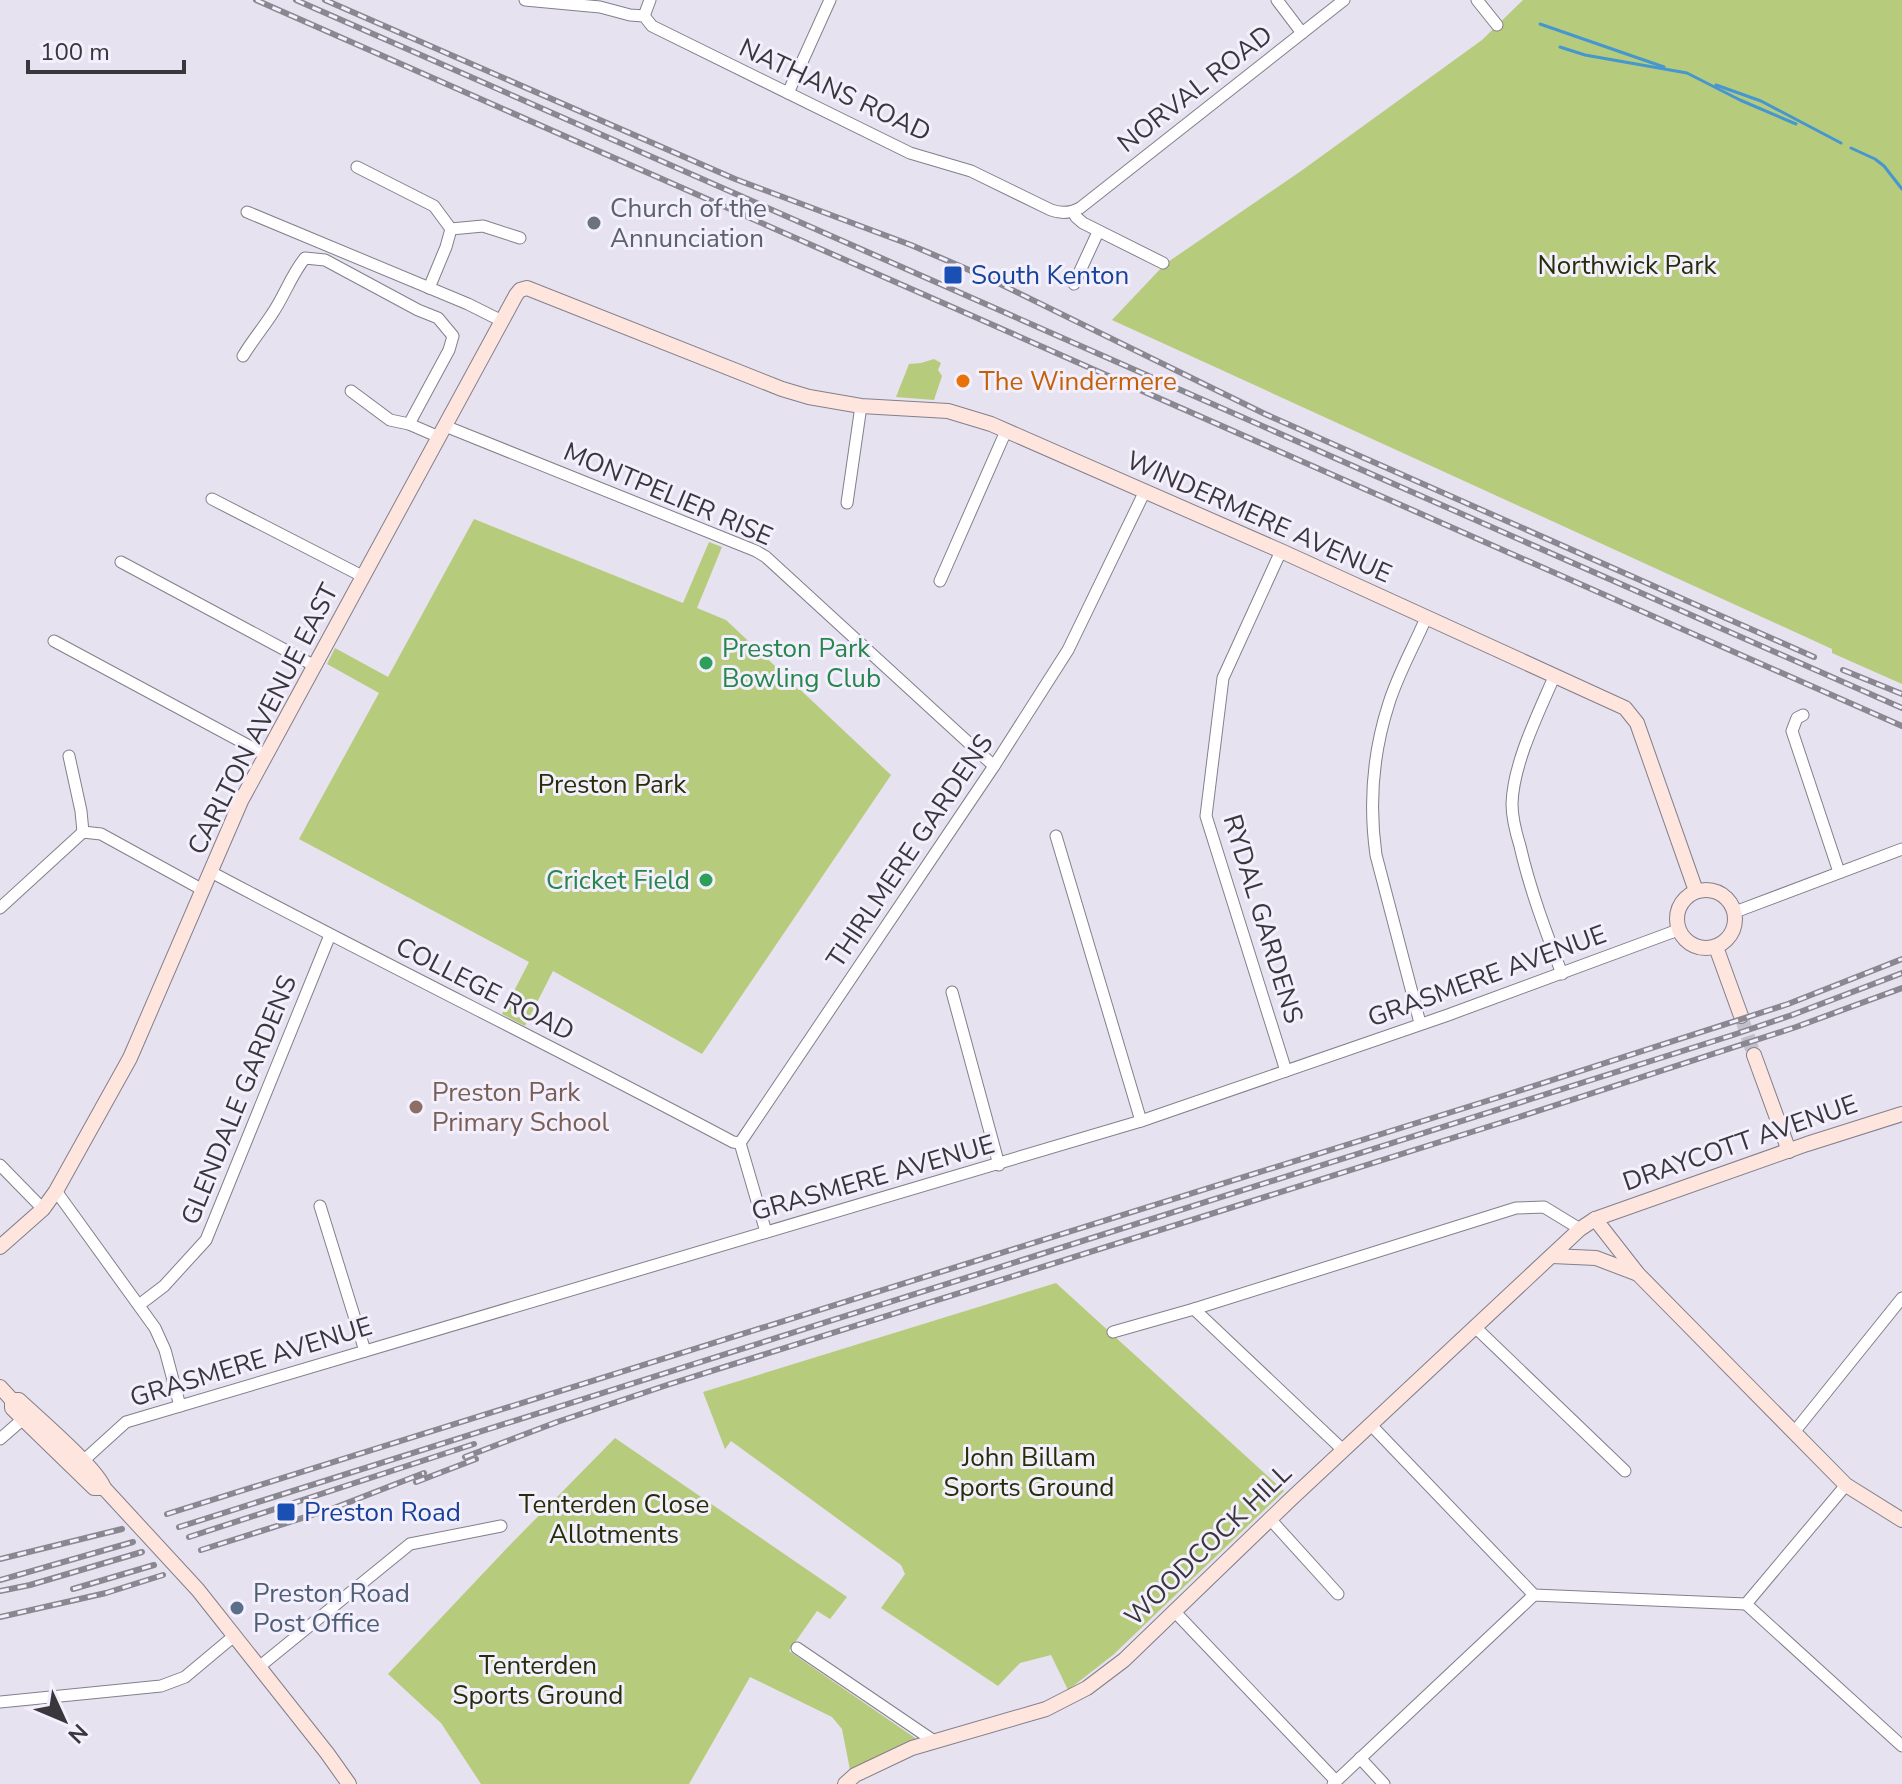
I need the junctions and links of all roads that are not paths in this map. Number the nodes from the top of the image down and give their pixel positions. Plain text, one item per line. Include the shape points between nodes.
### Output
1 (525, 0) edge
2 (650, 0) edge
3 (830, 0) edge
4 (1277, 0) edge
5 (1344, 0) edge
6 (1477, 0) edge
7 (644, 16) junction
8 (1497, 25) dead end
9 (1302, 33) junction
10 (788, 93) junction
11 (357, 167) dead end
12 (247, 212) dead end
13 (1073, 212) junction
14 (451, 229) junction
15 (1098, 232) junction
16 (520, 238) dead end
17 (1163, 263) dead end
18 (1074, 284) dead end
19 (429, 288) junction
20 (520, 290) joint
21 (502, 321) junction
22 (243, 356) dead end
23 (351, 391) dead end
24 (861, 406) junction
25 (409, 424) junction
26 (442, 431) junction
27 (1006, 431) junction
28 (1145, 491) junction
29 (212, 499) dead end
30 (847, 503) dead end
31 (1281, 551) junction
32 (121, 562) dead end
33 (364, 577) junction
34 (940, 581) dead end
35 (1426, 618) junction
36 (54, 641) dead end
37 (315, 666) junction
38 (1554, 677) junction
39 (1803, 715) dead end
40 (266, 755) junction
41 (69, 756) dead end
42 (994, 766) junction
43 (83, 832) junction
44 (1056, 836) dead end
45 (1902, 849) edge
46 (211, 872) junction
47 (1839, 872) junction
48 (203, 890) junction
49 (1696, 891) junction
50 (0, 908) edge
51 (1735, 912) junction
52 (1678, 930) junction
53 (330, 935) junction
54 (1716, 947) junction
55 (1562, 974) junction
56 (952, 992) dead end
57 (1741, 1016) tunnel mouth
58 (1420, 1023) junction
59 (1754, 1055) tunnel mouth
60 (1286, 1071) junction
61 (1902, 1114) edge
62 (1141, 1121) junction
63 (740, 1143) junction
64 (1789, 1151) junction
65 (0, 1165) edge
66 (999, 1165) junction
67 (56, 1191) junction
68 (320, 1206) dead end
69 (43, 1209) junction
70 (1595, 1219) junction
71 (1580, 1229) junction
72 (766, 1232) junction
73 (0, 1247) edge
74 (1552, 1256) junction
75 (1638, 1274) junction
76 (1902, 1298) edge
77 (139, 1305) junction
78 (1194, 1309) junction
79 (1475, 1327) junction
80 (1113, 1332) dead end
81 (365, 1351) junction
82 (0, 1387) edge
83 (12, 1400) junction
84 (180, 1406) junction
85 (23, 1419) junction
86 (1371, 1425) junction
87 (1795, 1431) junction
88 (0, 1439) edge
89 (1343, 1450) junction
90 (83, 1461) junction
91 (1625, 1471) dead end
92 (1846, 1485) junction
93 (104, 1488) junction
94 (1270, 1519) junction
95 (1902, 1520) edge
96 (501, 1526) dead end
97 (1338, 1594) dead end
98 (1534, 1595) junction
99 (1746, 1604) junction
100 (1175, 1612) junction
101 (234, 1636) junction
102 (797, 1648) dead end
103 (259, 1667) junction
104 (0, 1702) edge
105 (934, 1741) junction
106 (1902, 1746) edge
107 (1360, 1758) junction
108 (1334, 1782) edge
109 (349, 1784) edge
110 (845, 1784) edge
111 (1384, 1784) edge

1 - 7 street, NATHANS ROAD
2 - 7 street
3 - 10 street
4 - 9 street
5 - 9 street, NORVAL ROAD
6 - 8 street
7 - 10 street, NATHANS ROAD via 652,26
9 - 13 street, NORVAL ROAD
10 - 13 street, NATHANS ROAD via 910,153 971,171 1058,212
11 - 14 street via 434,206
12 - 19 street
13 - 15 street, NATHANS ROAD
14 - 16 street via 483,226
14 - 19 street
15 - 17 street, NATHANS ROAD
15 - 18 street
19 - 21 street
20 - 21 street, CARLTON AVENUE EAST
20 - 24 street, WINDERMERE AVENUE via 532,289 782,389
21 - 26 street, CARLTON AVENUE EAST
22 - 25 street via 305,258 325,260 438,318 453,336
23 - 25 street, MONTPELIER RISE via 390,420
24 - 27 street, WINDERMERE AVENUE via 948,411
24 - 30 street
25 - 26 street, MONTPELIER RISE
26 - 33 street, CARLTON AVENUE EAST
26 - 42 street, MONTPELIER RISE via 766,557
27 - 28 street, WINDERMERE AVENUE
27 - 34 street
28 - 31 street, WINDERMERE AVENUE
28 - 42 street, THIRLMERE GARDENS via 1068,650
29 - 33 street
31 - 35 street, WINDERMERE AVENUE
31 - 60 street, RYDAL GARDENS via 1223,678 1206,816
32 - 37 street
33 - 37 street, CARLTON AVENUE EAST
35 - 38 street, WINDERMERE AVENUE
35 - 58 street via 1389,702 1372,808 1376,855
36 - 40 street
37 - 40 street, CARLTON AVENUE EAST
38 - 49 street, WINDERMERE AVENUE via 1625,708 1637,723
38 - 55 street via 1523,752 1512,804 1528,880
39 - 47 street via 1792,731
40 - 46 street, CARLTON AVENUE EAST
41 - 43 street
42 - 63 street, THIRLMERE GARDENS
43 - 48 street via 101,834
43 - 50 street
44 - 62 street
45 - 47 street
46 - 48 street, CARLTON AVENUE EAST
46 - 53 street, COLLEGE ROAD
47 - 51 street
48 - 67 street, CARLTON AVENUE EAST via 130,1058
49 - 51 street via 1716,891
49 - 52 street via 1682,901
51 - 54 street via 1733,930
52 - 54 street via 1696,947
52 - 55 street, GRASMERE AVENUE
53 - 63 street, COLLEGE ROAD
53 - 77 street, GLENDALE GARDENS via 206,1240
54 - 57 street
55 - 58 street, GRASMERE AVENUE
56 - 66 street
58 - 60 street, GRASMERE AVENUE
59 - 64 street
60 - 62 street, GRASMERE AVENUE
61 - 64 street, DRAYCOTT AVENUE
62 - 66 street, GRASMERE AVENUE
63 - 72 street
64 - 70 street, DRAYCOTT AVENUE
65 - 69 street
66 - 72 street, GRASMERE AVENUE
67 - 69 street, CARLTON AVENUE EAST
67 - 77 street
68 - 81 street
69 - 73 street, CARLTON AVENUE EAST
70 - 71 street, WOODCOCK HILL
70 - 75 street
71 - 74 street, WOODCOCK HILL
71 - 78 street via 1544,1207 1516,1208
72 - 81 street, GRASMERE AVENUE
74 - 75 street via 1596,1258
74 - 79 street, WOODCOCK HILL
75 - 87 street
76 - 87 street
77 - 84 street via 165,1350
78 - 80 street
78 - 89 street
79 - 86 street, WOODCOCK HILL
79 - 91 street
81 - 84 street, GRASMERE AVENUE
82 - 83 street
83 - 85 street via 12,1408
83 - 90 street via 19,1400
84 - 90 street, GRASMERE AVENUE via 122,1424
85 - 88 street
85 - 93 street via 94,1488
86 - 89 street, WOODCOCK HILL
86 - 98 street
87 - 92 street
89 - 94 street, WOODCOCK HILL
90 - 93 street
92 - 95 street
92 - 99 street
93 - 101 street
94 - 97 street
94 - 100 street, WOODCOCK HILL
96 - 103 street via 410,1544
98 - 99 street
98 - 107 street
99 - 106 street
100 - 105 street, WOODCOCK HILL via 1087,1688 1046,1709
100 - 108 street
101 - 103 street
101 - 104 street via 185,1677 168,1684
102 - 105 street
103 - 109 street
105 - 110 street, WOODCOCK HILL via 895,1755
107 - 108 street
107 - 111 street

